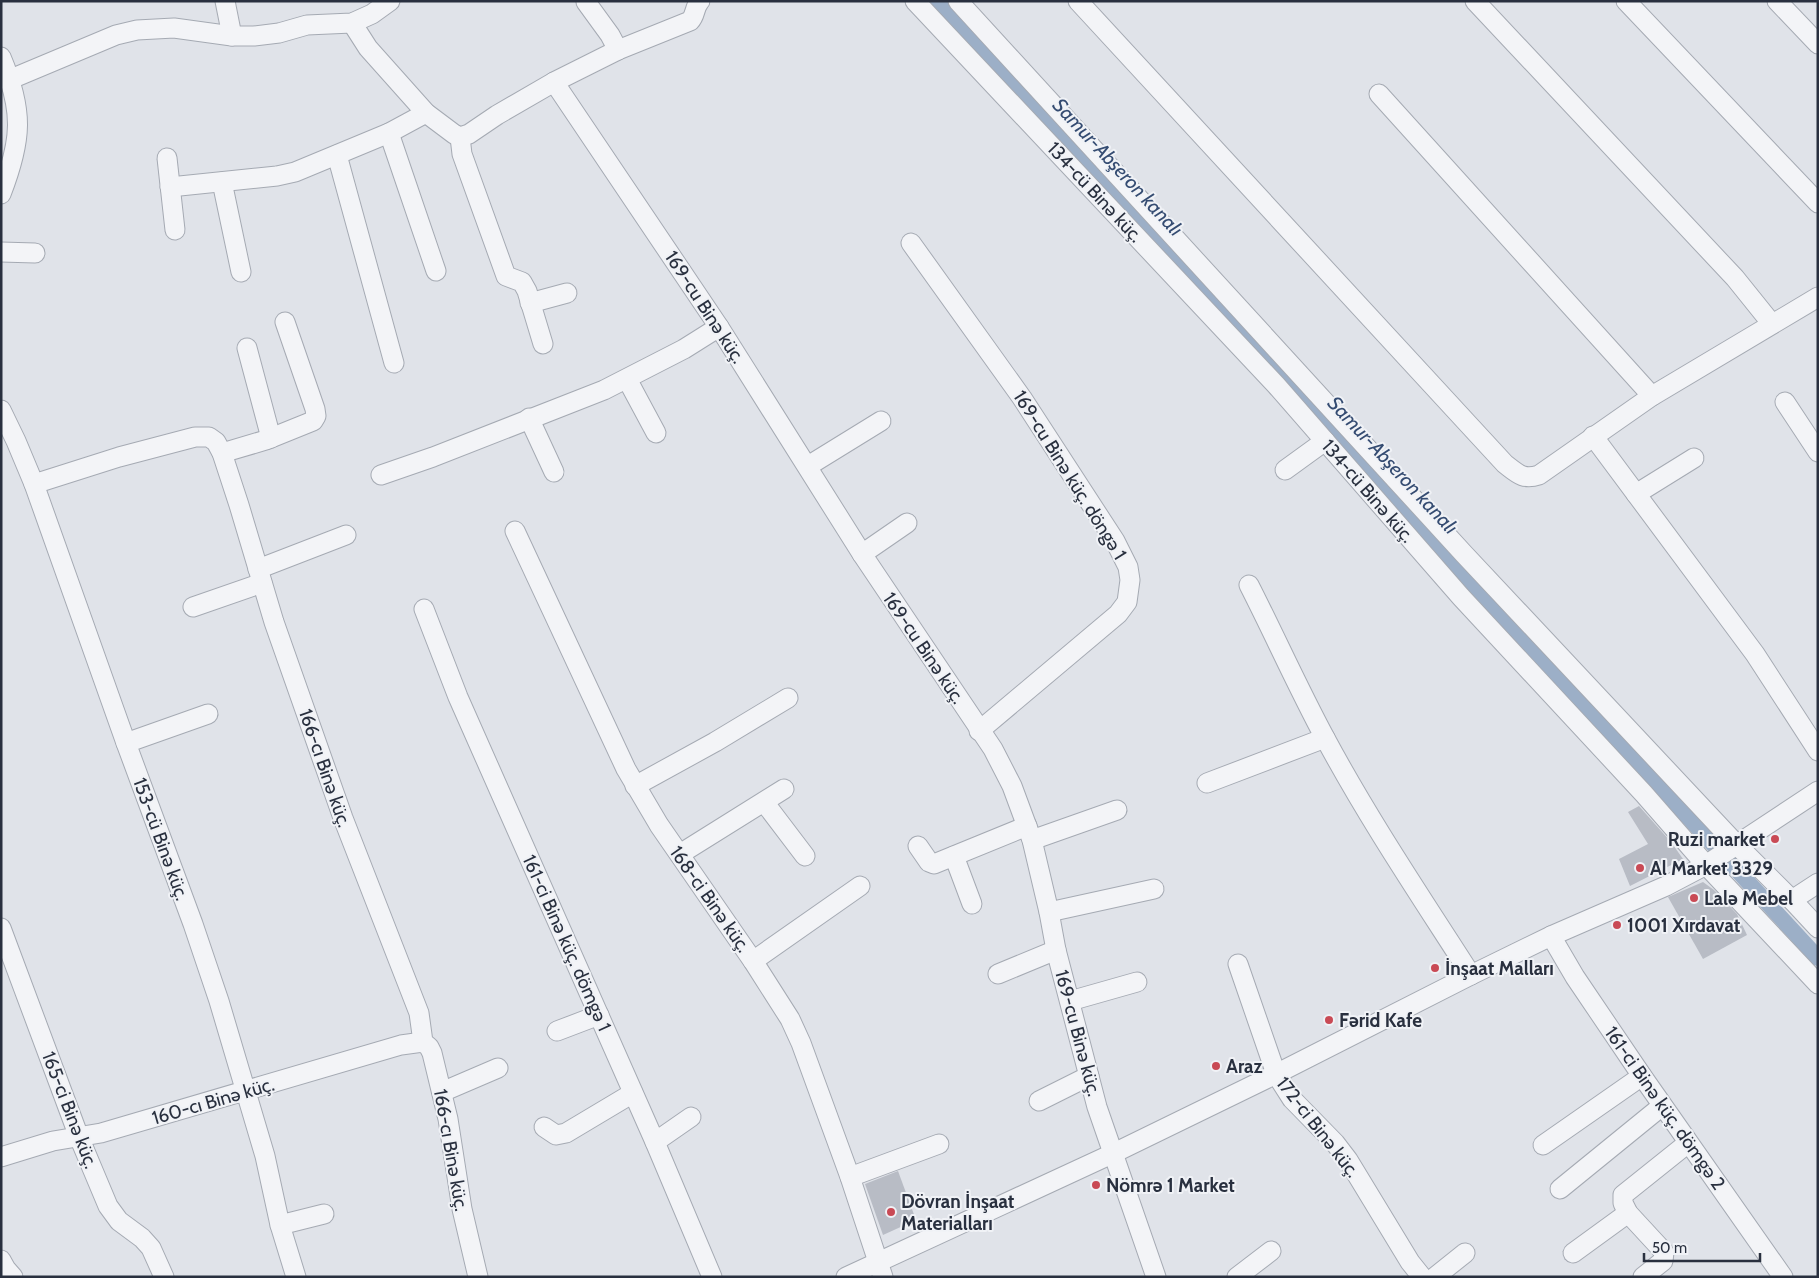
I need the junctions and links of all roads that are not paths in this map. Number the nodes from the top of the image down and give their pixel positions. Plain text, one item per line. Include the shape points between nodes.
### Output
1 (225, 1) edge
2 (390, 1) edge
3 (700, 1) edge
4 (915, 1) edge
5 (958, 1) edge
6 (1078, 1) edge
7 (1475, 1) edge
8 (1626, 1) edge
9 (1777, 1) edge
10 (586, 2) edge
11 (352, 23) junction
12 (232, 36) junction
13 (1818, 44) edge
14 (618, 50) junction
15 (1, 57) edge
16 (11, 79) junction
17 (554, 82) junction
18 (1379, 94) dead end
19 (426, 114) junction
20 (388, 133) junction
21 (460, 137) junction
22 (337, 155) junction
23 (167, 158) dead end
24 (222, 182) junction
25 (170, 187) junction
26 (1, 194) edge
27 (1818, 203) edge
28 (175, 230) dead end
29 (912, 243) dead end
30 (1, 252) edge
31 (34, 252) dead end
32 (436, 271) dead end
33 (241, 272) dead end
34 (567, 293) dead end
35 (1818, 297) edge
36 (530, 304) junction
37 (285, 322) dead end
38 (1772, 324) junction
39 (719, 327) junction
40 (543, 344) dead end
41 (247, 348) dead end
42 (394, 363) dead end
43 (627, 379) junction
44 (1652, 396) junction
45 (1785, 402) dead end
46 (1, 410) edge
47 (529, 418) junction
48 (881, 421) dead end
49 (656, 433) dead end
50 (1593, 436) junction
51 (271, 438) junction
52 (1325, 441) junction
53 (1818, 452) edge
54 (222, 453) junction
55 (1694, 458) dead end
56 (808, 466) junction
57 (1285, 470) dead end
58 (554, 472) dead end
59 (381, 475) dead end
60 (34, 484) junction
61 (1636, 494) junction
62 (907, 523) dead end
63 (515, 531) dead end
64 (346, 535) dead end
65 (862, 554) junction
66 (260, 576) junction
67 (1249, 585) dead end
68 (193, 608) dead end
69 (424, 609) dead end
70 (788, 698) dead end
71 (208, 714) dead end
72 (980, 730) junction
73 (1325, 738) junction
74 (126, 743) junction
75 (1818, 751) edge
76 (1207, 782) dead end
77 (635, 786) junction
78 (784, 789) dead end
79 (1818, 791) edge
80 (764, 802) junction
81 (1117, 810) dead end
82 (1030, 833) junction
83 (1737, 844) junction
84 (918, 846) dead end
85 (680, 854) junction
86 (805, 856) dead end
87 (954, 856) junction
88 (1706, 866) junction
89 (1818, 883) edge
90 (860, 886) dead end
91 (1154, 889) dead end
92 (1792, 900) junction
93 (972, 904) dead end
94 (1049, 912) junction
95 (1, 928) edge
96 (1818, 928) edge
97 (1551, 936) junction
98 (1056, 950) junction
99 (753, 961) junction
100 (1238, 964) dead end
101 (998, 974) dead end
102 (1471, 975) junction
103 (1138, 982) dead end
104 (1818, 984) edge
105 (1070, 1001) junction
106 (599, 1015) junction
107 (557, 1031) dead end
108 (423, 1042) junction
109 (498, 1068) dead end
110 (1276, 1074) junction
111 (1089, 1076) junction
112 (1642, 1076) junction
113 (246, 1092) junction
114 (442, 1092) junction
115 (633, 1093) junction
116 (1039, 1101) dead end
117 (1662, 1106) junction
118 (691, 1117) dead end
119 (544, 1127) dead end
120 (79, 1137) junction
121 (655, 1142) junction
122 (1688, 1143) junction
123 (939, 1144) dead end
124 (1543, 1145) dead end
125 (1114, 1153) junction
126 (1, 1157) edge
127 (850, 1177) junction
128 (1560, 1189) dead end
129 (1628, 1213) junction
130 (324, 1214) dead end
131 (280, 1225) junction
132 (1271, 1251) dead end
133 (1573, 1252) dead end
134 (1465, 1253) dead end
135 (1, 1260) edge
136 (880, 1269) edge
137 (13, 1277) edge
138 (164, 1277) edge
139 (296, 1277) edge
140 (478, 1277) edge
141 (712, 1277) edge
142 (846, 1277) edge
143 (1156, 1277) edge
144 (1238, 1277) edge
145 (1422, 1277) edge
146 (1435, 1277) edge
147 (1643, 1277) edge
148 (1783, 1277) edge

1 - 12 street
2 - 11 street
3 - 14 street via 690,21
4 - 52 street, 134-cü Binə küç.
5 - 83 street via 1464,554
6 - 50 street via 1505,464 1528,478 1539,475
7 - 38 street via 1735,278
8 - 27 street
9 - 13 street
10 - 14 street
11 - 12 street via 306,25 279,33
11 - 19 street via 368,48
12 - 16 street via 174,28 138,30 116,35
14 - 17 street
15 - 16 street
16 - 26 street via 18,135
17 - 21 street
17 - 39 street, 169-cu Binə küç.
18 - 44 street
19 - 20 street
19 - 21 street
20 - 22 street
20 - 32 street
21 - 36 street via 462,154 506,276 522,282
22 - 24 street via 295,172
22 - 42 street
23 - 25 street
24 - 25 street
24 - 33 street
25 - 28 street
29 - 72 street, 169-cu Binə küç. döngə 1 via 1027,406 1115,541 1128,567 1130,580 1127,602 1118,614
30 - 31 street
34 - 36 street
35 - 38 street
36 - 40 street
37 - 51 street via 316,416 313,421
38 - 44 street
39 - 43 street
39 - 56 street, 169-cu Binə küç.
41 - 51 street
43 - 47 street
43 - 49 street
44 - 50 street
45 - 53 street
46 - 60 street, 153-cü Binə küç.
47 - 58 street
47 - 59 street
48 - 56 street
50 - 61 street
51 - 54 street
52 - 57 street
52 - 88 street, 134-cü Binə küç. via 1461,597 1644,794
54 - 60 street, 166-cı Binə küç. via 209,437 194,437
54 - 66 street, 166-cı Binə küç.
55 - 61 street
56 - 65 street, 169-cu Binə küç.
60 - 74 street, 153-cü Binə küç.
61 - 75 street via 1755,654
62 - 65 street
63 - 77 street, 168-ci Binə küç.
64 - 66 street
65 - 72 street, 169-cu Binə küç.
66 - 68 street
66 - 108 street, 166-cı Binə küç. via 342,818 419,1013
67 - 73 street
69 - 106 street, 161-ci Binə küç. dömgə 1 via 462,706
70 - 77 street
71 - 74 street
72 - 82 street, 169-cu Binə küç. via 1012,786
73 - 76 street
73 - 102 street via 1410,881
74 - 113 street, 153-cü Binə küç. via 193,924
77 - 85 street, 168-ci Binə küç.
78 - 80 street
79 - 83 street
80 - 85 street
80 - 86 street
81 - 82 street
82 - 87 street
82 - 94 street, 169-cu Binə küç.
83 - 88 street
83 - 92 street
84 - 87 street via 934,864
85 - 99 street, 168-ci Binə küç.
87 - 93 street
88 - 97 street
88 - 104 street, 134-cü Binə küç.
89 - 92 street
90 - 99 street
91 - 94 street
92 - 96 street
94 - 98 street, 169-cu Binə küç.
95 - 120 street, 165-ci Binə küç.
97 - 102 street
97 - 112 street, 161-ci Binə küç. dömgə 2
98 - 101 street
98 - 105 street, 169-cu Binə küç.
99 - 127 street, 168-ci Binə küç. via 802,1043
100 - 110 street, 172-ci Binə küç.
102 - 110 street
103 - 105 street
105 - 111 street, 169-cu Binə küç.
106 - 107 street
106 - 115 street, 161-ci Binə küç. dömgə 1
108 - 113 street, 160-cı Binə küç. via 401,1045
108 - 114 street, 166-cı Binə küç. via 432,1053
109 - 114 street
110 - 125 street
110 - 145 street, 172-ci Binə küç. via 1292,1099 1336,1143
111 - 116 street
111 - 125 street, 169-cu Binə küç.
112 - 117 street, 161-ci Binə küç. dömgə 2
112 - 124 street
113 - 120 street, 160-cı Binə küç.
113 - 131 street, 153-cü Binə küç. via 265,1156
114 - 140 street, 166-cı Binə küç. via 462,1208
115 - 119 street via 566,1133 556,1135
115 - 121 street, 161-ci Binə küç. dömgə 1
117 - 122 street, 161-ci Binə küç. dömgə 2
117 - 128 street
118 - 121 street
120 - 126 street, 160-cı Binə küç.
120 - 138 street, 165-ci Binə küç. via 108,1206 119,1222 151,1248
121 - 141 street, 161-ci Binə küç. dömgə 1
122 - 129 street via 1624,1195 1622,1203
122 - 148 street, 161-ci Binə küç. dömgə 2
123 - 127 street
125 - 136 street
125 - 143 street, 169-cu Binə küç.
127 - 136 street, 168-ci Binə küç.
129 - 133 street
129 - 147 street via 1664,1252 1663,1261
130 - 131 street
131 - 139 street, 153-cü Binə küç.
132 - 144 street
134 - 146 street
135 - 137 street
136 - 142 street

